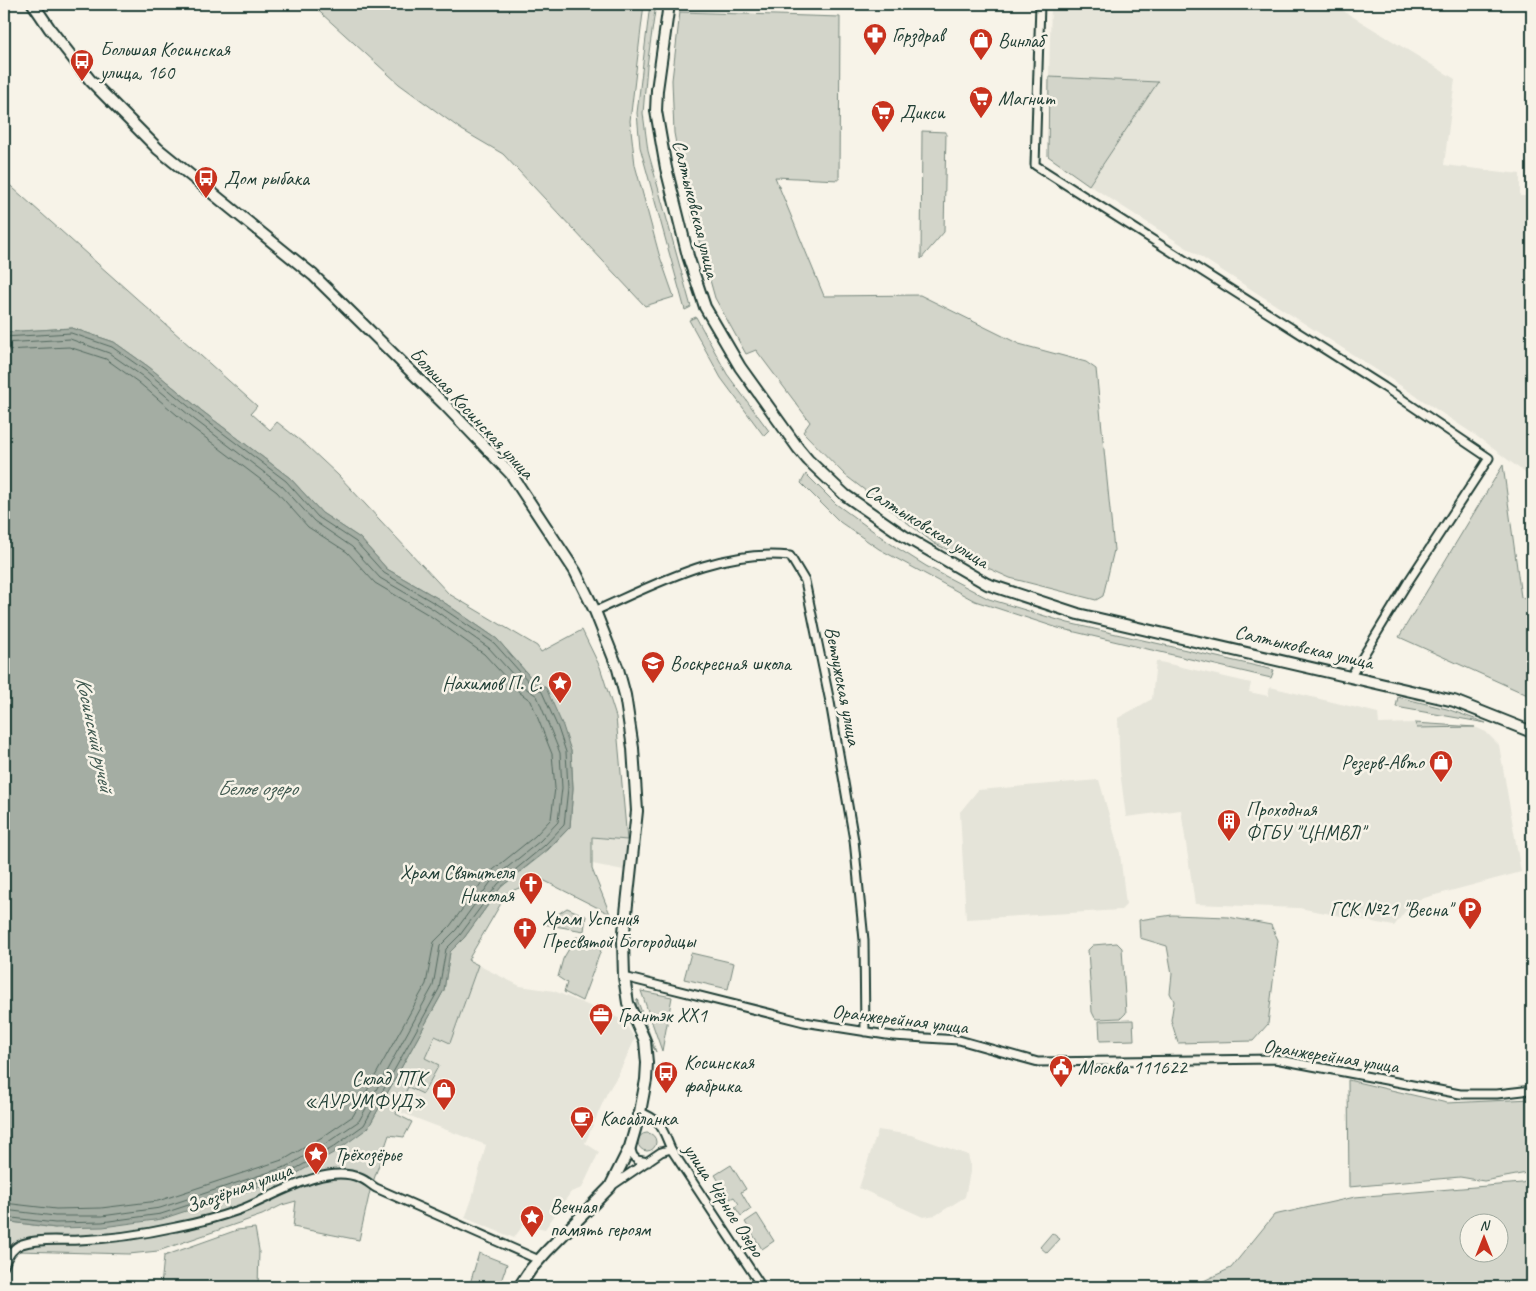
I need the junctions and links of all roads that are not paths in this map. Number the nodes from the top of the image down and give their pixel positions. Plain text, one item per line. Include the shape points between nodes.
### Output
1 (33, 4) edge
2 (669, 4) edge
3 (1040, 4) edge
4 (595, 611) junction
5 (1352, 676) junction
6 (1532, 733) edge
7 (624, 977) junction
8 (865, 1032) junction
9 (1532, 1090) edge
10 (640, 1112) junction
11 (630, 1147) junction
12 (671, 1149) junction
13 (648, 1162) junction
14 (610, 1187) junction
15 (539, 1260) junction
16 (4, 1266) edge
17 (519, 1287) edge
18 (762, 1287) edge

1 - 4 street, Большая Косинская улица via 90,80 158,149 314,275 511,474 575,571
2 - 5 street, Салтыковская улица via 656,111 680,230 705,307 740,367 808,460 852,500 904,536 987,584 1078,614
3 - 5 street via 1035,165 1376,382 1489,458 1408,582
4 - 7 street, Большая Косинская улица via 625,695 636,776 637,811 623,941
4 - 8 street, Ветлужская улица via 690,569 743,557 790,556 805,581 854,840 864,940
5 - 6 street, Салтыковская улица via 1454,701
7 - 8 street, Оранжерейная улица via 804,1022
7 - 10 street, Большая Косинская улица via 628,1003 646,1047 646,1080
8 - 9 street, Оранжерейная улица via 959,1040 1038,1062 1274,1059 1460,1094
10 - 11 street, Большая Косинская улица
10 - 12 street, улица Чёрное Озеро via 660,1124
11 - 13 street via 637,1160
11 - 14 street, Большая Косинская улица
12 - 13 street
12 - 18 street, улица Чёрное Озеро
13 - 14 street
14 - 15 street, Большая Косинская улица
15 - 16 street, Заозёрная улица via 376,1188 362,1178 340,1174 322,1176 238,1210 191,1224 131,1236 21,1244 8,1255
15 - 17 street, Большая Косинская улица

